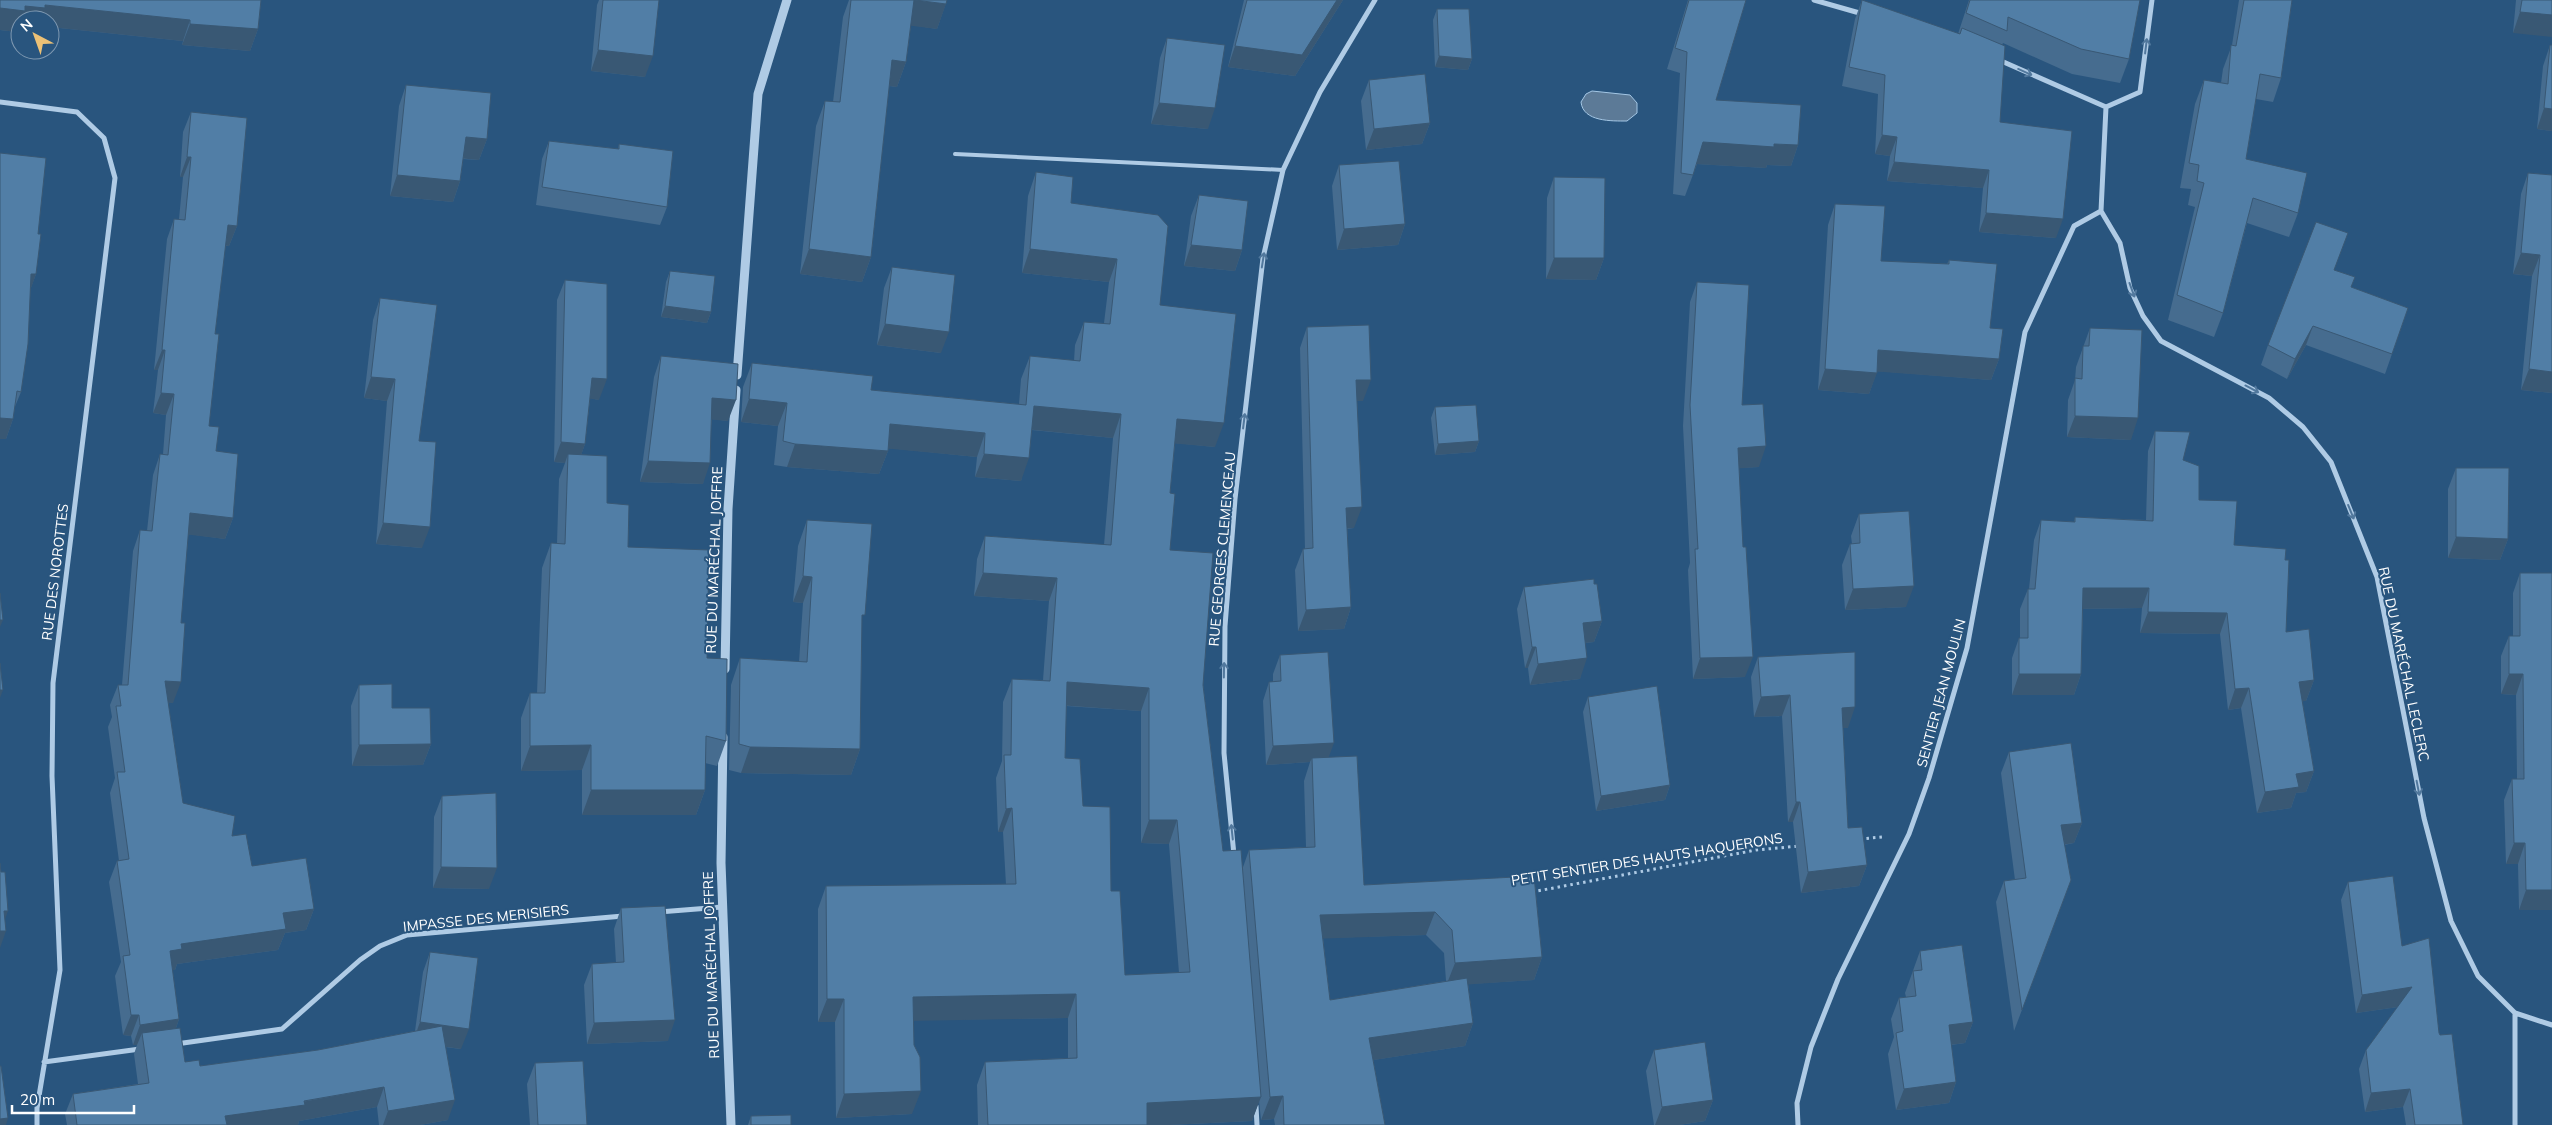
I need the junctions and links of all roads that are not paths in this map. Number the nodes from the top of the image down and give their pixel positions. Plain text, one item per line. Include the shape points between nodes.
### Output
1 (787, 0) edge
2 (1375, 0) edge
3 (1814, 0) edge
4 (2152, 0) edge
5 (1872, 16) edge
6 (1991, 57) edge
7 (0, 102) edge
8 (2106, 107) junction
9 (955, 154) dead end
10 (1282, 170) junction
11 (2101, 211) junction
12 (724, 676) edge
13 (724, 725) edge
14 (1235, 859) edge
15 (722, 907) junction
16 (653, 913) edge
17 (634, 915) edge
18 (2515, 1013) junction
19 (2552, 1025) edge
20 (173, 1044) edge
21 (143, 1048) edge
22 (44, 1062) junction
23 (1255, 1095) edge
24 (37, 1125) edge
25 (731, 1125) edge
26 (1257, 1125) edge
27 (1798, 1125) edge
28 (2515, 1125) edge

1 - 12 street, RUE DU MARÉCHAL JOFFRE via 758,94 728,509
2 - 10 street, RUE GEORGES CLEMENCEAU via 1320,92
3 - 5 street
8 -> 4 street via 2140,92
6 -> 8 street
7 - 22 street, RUE DES NOROTTES via 78,112 104,138 115,178 53,683 52,776 60,970
8 - 11 street
9 - 10 lane
14 -> 10 street, RUE GEORGES CLEMENCEAU via 1224,753 1225,626 1235,499 1263,258
11 -> 18 street, RUE DU MARÉCHAL LECLERC via 2120,243 2130,288 2160,342 2269,398 2303,427 2331,462 2377,576 2424,818 2451,921 2478,976
11 - 27 street, SENTIER JEAN MOULIN via 2074,226 2025,332 1967,648 1929,778 1908,834 1838,978 1811,1047 1797,1103
13 - 15 street, RUE DU MARÉCHAL JOFFRE
15 - 16 street
15 - 25 street, RUE DU MARÉCHAL JOFFRE
17 - 20 street, IMPASSE DES MERISIERS via 407,935 380,946 360,960 282,1029
18 - 19 street, RUE DU MARÉCHAL LECLERC
18 - 28 street
21 - 22 street
22 - 24 street, RUE DES NOROTTES
23 - 26 street

